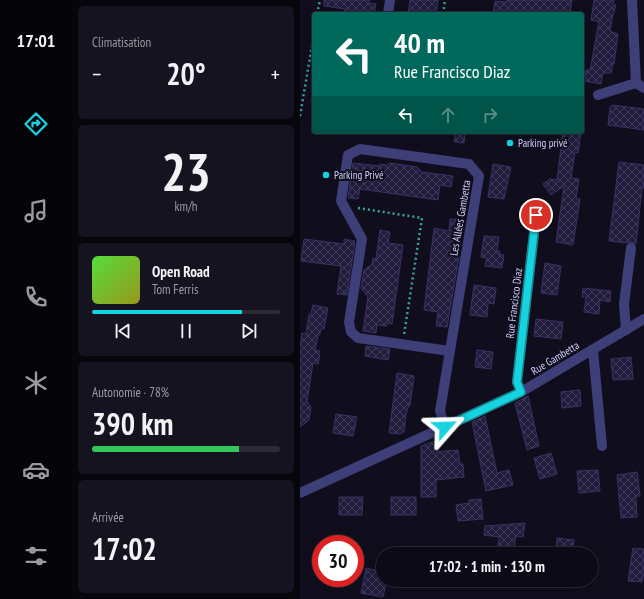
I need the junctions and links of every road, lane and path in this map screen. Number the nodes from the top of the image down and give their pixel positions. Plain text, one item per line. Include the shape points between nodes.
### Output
1 (320, 0) edge
2 (390, 0) edge
3 (445, 0) edge
4 (632, 0) edge
5 (317, 12) edge
6 (388, 12) edge
7 (443, 12) edge
8 (312, 46) edge
9 (640, 85) edge
10 (598, 95) dead end
11 (300, 116) edge
12 (352, 207) dead end
13 (536, 215) dead end
14 (631, 248) dead end
15 (644, 319) edge
16 (405, 327) dead end
17 (626, 330) junction
18 (593, 350) junction
19 (450, 351) junction
20 (521, 392) junction
21 (445, 427) junction
22 (602, 446) dead end
23 (300, 493) edge

1 - 5 path
2 - 6 street
3 - 7 path
4 - 9 street
8 - 11 path
9 - 10 street
12 - 16 path via 422,218
13 - 20 street, Rue Francisco Diaz via 517,382
14 - 17 street via 624,304
15 - 17 street, Rue Gambetta
17 - 18 street, Rue Gambetta
18 - 20 street, Rue Gambetta
18 - 22 street
19 - 19 street, Les Allées Gambetta via 479,176 469,164 360,149 348,155 341,201 362,239 349,322 351,332 358,338
19 - 21 street, Les Allées Gambetta via 440,411
20 - 21 street, Rue Gambetta
21 - 23 street, Rue Gambetta

